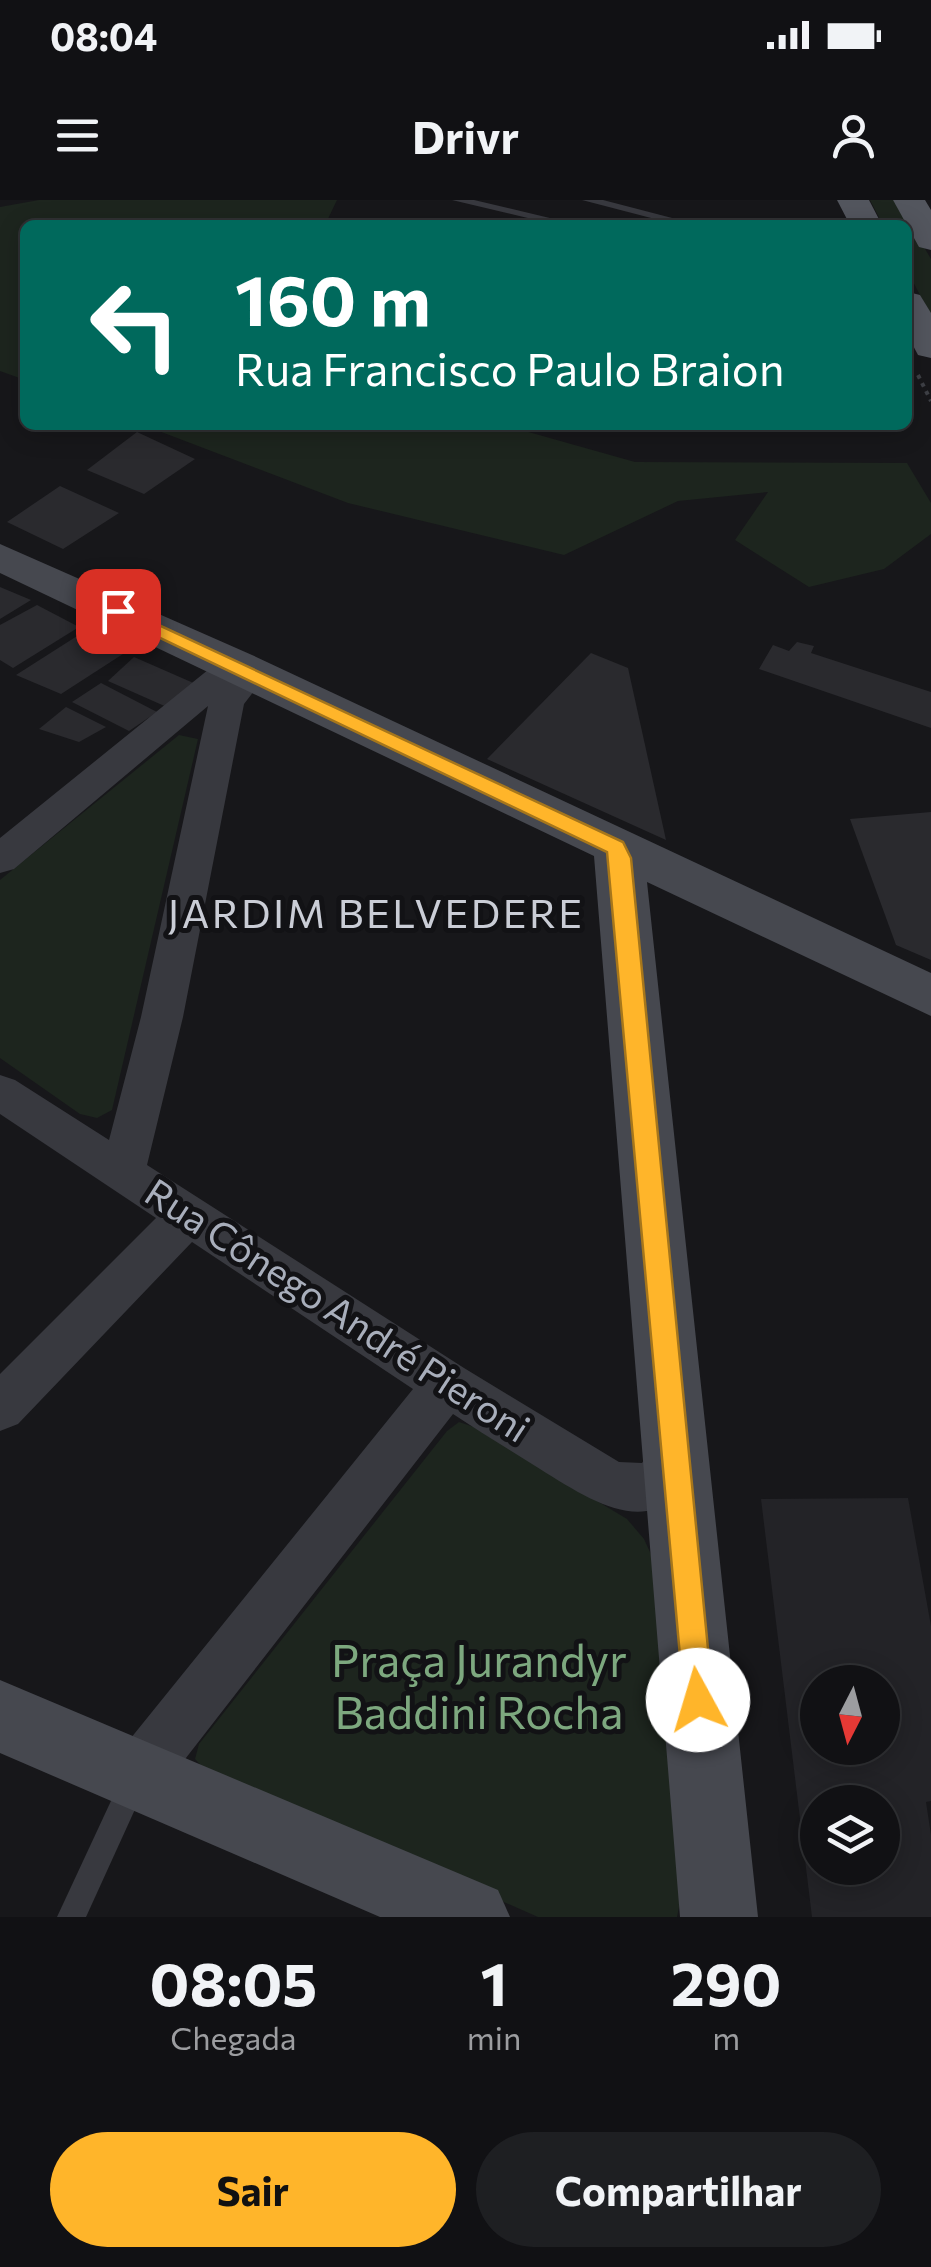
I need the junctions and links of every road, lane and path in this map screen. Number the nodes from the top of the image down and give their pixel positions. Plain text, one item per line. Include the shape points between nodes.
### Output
1 (458, 200) edge
2 (588, 200) edge
3 (908, 200) edge
4 (550, 220) edge
5 (673, 220) edge
6 (931, 240) edge
7 (912, 314) edge
8 (931, 347) edge
9 (0, 557) edge
10 (244, 669) junction
11 (616, 848) junction
12 (0, 859) edge
13 (746, 907) junction
14 (628, 944) junction
15 (931, 996) edge
16 (0, 1092) edge
17 (123, 1172) junction
18 (188, 1215) junction
19 (447, 1384) junction
20 (0, 1408) edge
21 (675, 1460) junction
22 (0, 1716) edge
23 (138, 1774) junction
24 (71, 1917) edge
25 (471, 1917) edge
26 (719, 1917) edge

1 - 4 lane
2 - 5 lane
3 - 6 main road
7 - 8 main road
9 - 10 street
10 - 11 street
10 - 12 street
10 - 17 street via 226,704
11 - 13 street
11 - 14 street
13 - 14 street via 690,898 651,917
13 - 15 street
14 - 21 street
16 - 17 street, Rua Cônego André Pieroni
17 - 18 street, Rua Cônego André Pieroni
18 - 19 street, Rua Cônego André Pieroni
18 - 20 street
19 - 21 street, Rua Cônego André Pieroni via 608,1483 649,1487 668,1477
19 - 23 street
21 - 26 street
22 - 23 street
23 - 24 lane
23 - 25 street

